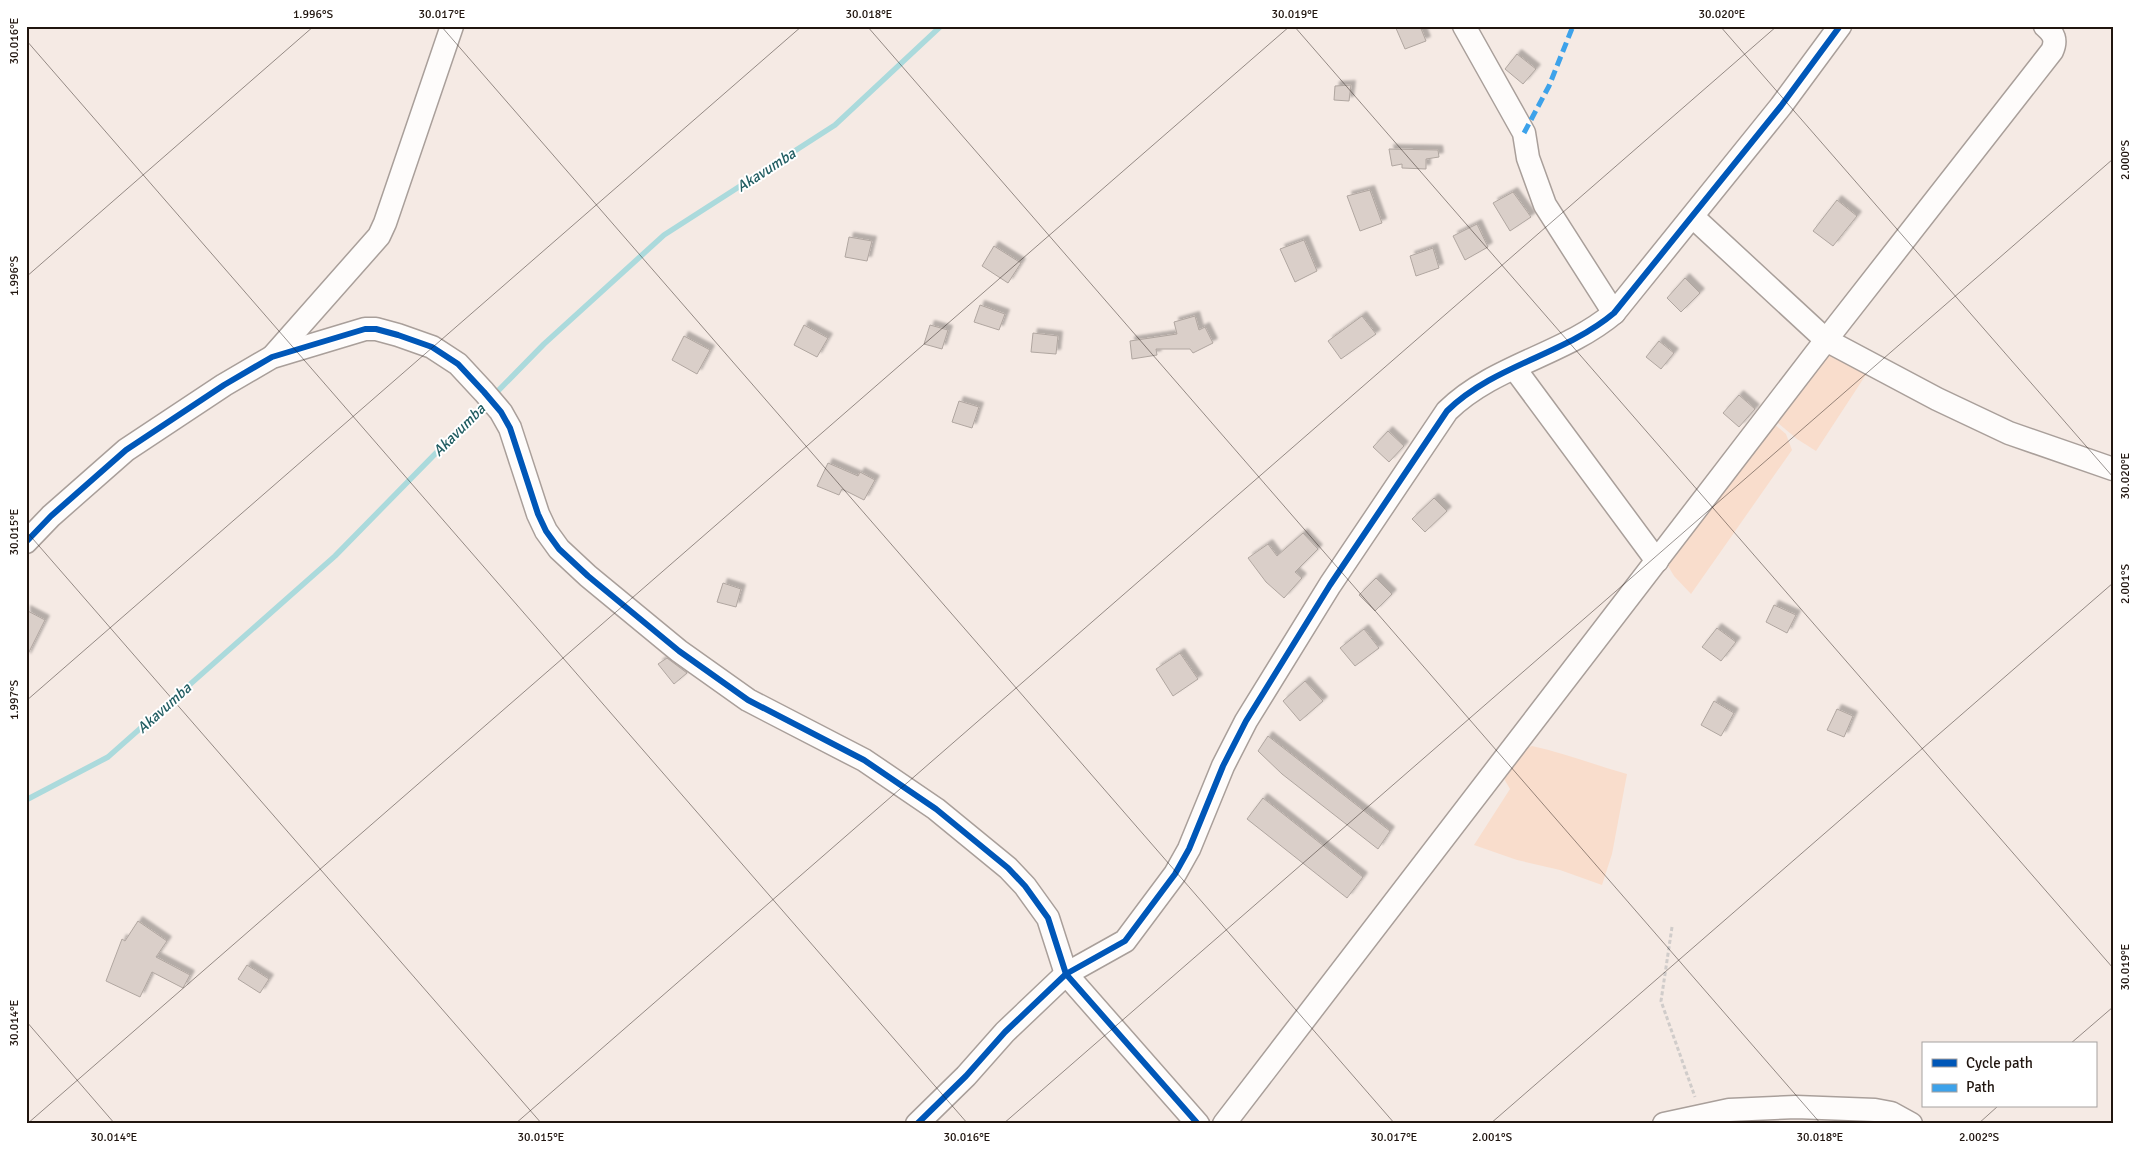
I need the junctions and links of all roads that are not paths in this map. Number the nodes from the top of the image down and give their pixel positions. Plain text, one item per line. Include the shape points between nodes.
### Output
1 (452, 26) edge
2 (1464, 26) edge
3 (1840, 26) edge
4 (2045, 26) edge
5 (1693, 216) junction
6 (1614, 313) junction
7 (1826, 340) junction
8 (272, 357) junction
9 (1515, 369) junction
10 (2113, 469) edge
11 (26, 542) edge
12 (1657, 560) junction
13 (1066, 974) junction
14 (917, 1124) edge
15 (1198, 1124) edge
16 (1224, 1124) edge
17 (1664, 1124) edge
18 (1911, 1124) edge

1 - 8 street via 379,236
2 - 6 street via 1524,133 1528,158 1545,205
3 - 5 street
4 - 7 street via 2054,37 2052,51
5 - 6 street
5 - 7 street
6 - 9 street via 1587,333
7 - 10 street via 2009,434
7 - 12 street
8 - 11 street via 170,419 126,450
8 - 13 street via 344,334 376,329 432,347 458,364 507,421 538,514 550,537 571,562 679,651 748,700 864,760 981,844 1025,886 1048,918
9 - 12 street
9 - 13 street via 1481,384 1447,411 1330,585 1246,721 1189,850 1175,874 1125,941
12 - 16 street
13 - 14 street
13 - 15 street
17 - 18 street via 1702,1114 1748,1109 1858,1108 1891,1113

